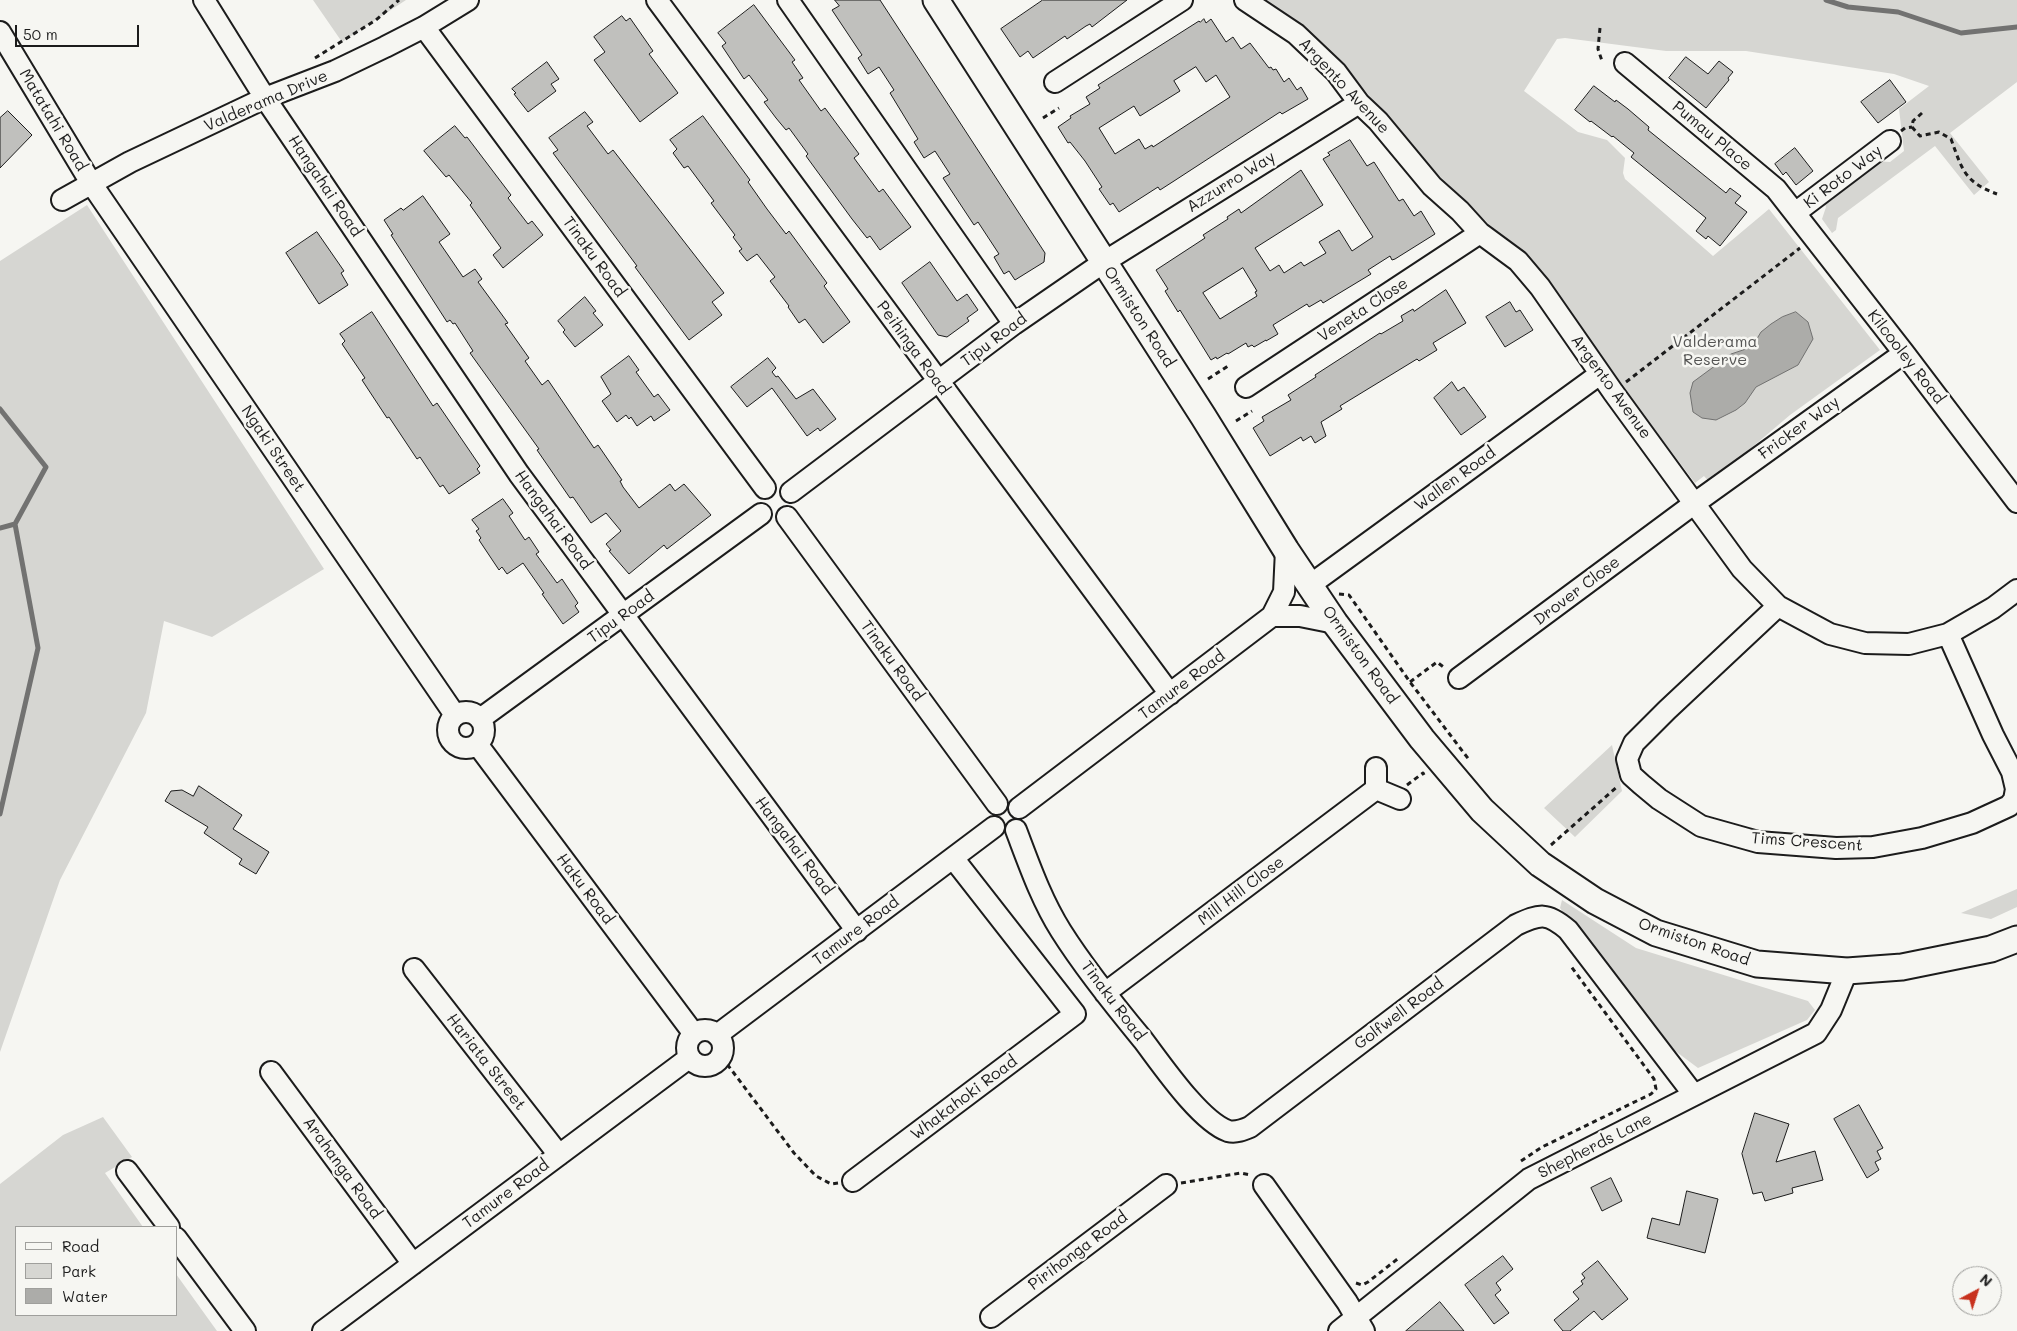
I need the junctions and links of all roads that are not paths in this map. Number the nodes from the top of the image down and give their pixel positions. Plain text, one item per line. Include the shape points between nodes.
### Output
1 (204, 0) edge
2 (468, 0) edge
3 (657, 0) edge
4 (788, 0) edge
5 (936, 0) edge
6 (1182, 0) edge
7 (1244, 0) edge
8 (424, 27) junction
9 (0, 32) edge
10 (1626, 63) dead end
11 (1055, 82) dead end
12 (265, 98) junction
13 (1359, 102) junction
14 (1895, 137) road end
15 (91, 183) junction
16 (62, 200) dead end
17 (1795, 213) junction
18 (1480, 233) junction
19 (1104, 262) junction
20 (1014, 324) junction
21 (1904, 353) junction
22 (1600, 374) junction
23 (938, 382) junction
24 (1246, 387) dead end
25 (765, 488) junction
26 (791, 492) junction
27 (2017, 502) edge
28 (1695, 503) junction
29 (761, 514) junction
30 (787, 517) junction
31 (1286, 550) junction
32 (1310, 585) junction
33 (2017, 590) edge
34 (1778, 606) junction
35 (622, 616) junction
36 (1272, 616) junction
37 (1335, 623) junction
38 (1948, 634) junction
39 (1459, 678) road end
40 (1170, 694) junction
41 (455, 715) junction
42 (480, 719) junction
43 (477, 744) junction
44 (1376, 768) dead end
45 (1376, 789) junction
46 (1400, 798) dead end
47 (997, 804) junction
48 (1019, 808) junction
49 (994, 827) junction
50 (1016, 830) junction
51 (953, 858) junction
52 (857, 931) junction
53 (2017, 939) edge
54 (414, 969) dead end
55 (1847, 971) junction
56 (1105, 993) junction
57 (694, 1034) junction
58 (718, 1035) junction
59 (689, 1058) junction
60 (271, 1072) dead end
61 (1694, 1095) junction
62 (1250, 1127) joint
63 (559, 1155) junction
64 (127, 1171) dead end
65 (853, 1181) road end
66 (1166, 1185) road end
67 (1264, 1185) road end
68 (167, 1226) edge
69 (178, 1241) edge
70 (413, 1264) junction
71 (991, 1317) dead end
72 (1360, 1325) edge
73 (245, 1331) edge
74 (323, 1331) edge
75 (1339, 1331) edge

1 - 12 street, Hangahai Road
2 - 8 street, Valderama Drive
3 - 23 street, Peihinga Road
4 - 20 street
5 - 19 main road, Ormiston Road
6 - 11 street
7 - 13 street, Argento Avenue via 1296,34 1336,72
8 - 12 street, Valderama Drive via 335,71
8 - 25 street, Tinaku Road
9 - 15 street, Matatahi Road
10 - 17 street, Pumau Place via 1776,189
12 - 15 street, Valderama Drive
12 - 35 street, Hangahai Road via 519,474
13 - 18 street, Argento Avenue via 1432,186
13 - 19 street, Azzurro Way
14 - 17 street, Ki Roto Way
15 - 16 street, Valderama Drive
15 - 41 street, Ngaki Street
17 - 21 street, Kilcooley Road
18 - 22 street, Argento Avenue via 1518,261 1540,287
18 - 24 street, Veneta Close
19 - 20 street, Tipu Road
19 - 31 main road, Ormiston Road
20 - 23 street, Tipu Road
21 - 27 street, Kilcooley Road
21 - 28 street, Fricker Way
22 - 28 street, Argento Avenue
22 - 32 street, Wallen Road
23 - 26 street, Tipu Road
23 - 40 street, Peihinga Road
25 - 26 street via 776,484
25 - 29 street via 758,498
26 - 30 street via 794,502
28 - 34 street, Argento Avenue via 1742,569
28 - 39 street, Drover Close
29 - 30 street via 777,521
29 - 35 street, Tipu Road
30 - 47 street, Tinaku Road
31 - 32 main road, Ormiston Road
31 - 36 street, Tamure Road via 1284,592
32 - 37 main road, Ormiston Road
33 - 38 street, Argento Avenue
34 - 38 street, Argento Avenue via 1830,634 1865,644 1909,644
34 - 38 street, Tims Crescent via 1634,743 1627,759 1631,775 1659,799 1701,826 1758,842 1836,848 1873,847 1922,838 1972,823 2009,806 2016,789 2012,772
35 - 42 street, Tipu Road
35 - 52 street, Hangahai Road
36 - 37 street via 1300,616
36 - 40 street, Tamure Road
37 - 55 main road, Ormiston Road via 1422,739 1482,810 1540,864 1614,912 1656,933 1757,964
40 - 48 street, Tamure Road
41 - 42 street via 466,711
41 - 43 street via 447,730 451,741 466,748
42 - 43 street via 483,735
43 - 57 street, Haku Road
44 - 45 street
45 - 46 street
45 - 56 street, Mill Hill Close
47 - 48 street via 1006,801
47 - 49 street via 990,818
48 - 50 street via 1022,822
49 - 50 street via 1002,832
49 - 51 street, Tamure Road
50 - 56 street, Tinaku Road via 1036,882 1060,930
51 - 52 street, Tamure Road
51 - 65 street, Whakahoki Road via 1075,1014
52 - 58 street, Tamure Road
53 - 55 main road, Ormiston Road via 1991,949 1902,967
54 - 63 street, Hariata Street
55 - 61 street, Shepherds Lane via 1831,1010 1816,1033
56 - 62 street, Tinaku Road via 1205,1114 1230,1131
57 - 58 street via 703,1030
57 - 59 street via 687,1045
58 - 59 street via 723,1049 720,1059 712,1065 702,1066
59 - 63 street, Tamure Road
60 - 70 street, Arahanga Road
61 - 62 street, Golfwell Road via 1568,930 1555,918 1544,917 1516,925
61 - 72 street, Shepherds Lane via 1529,1179
63 - 70 street, Tamure Road
64 - 68 street
66 - 71 street, Pirihonga Road
67 - 72 street
69 - 73 street
70 - 74 street, Tamure Road
72 - 75 street, Shepherds Lane

